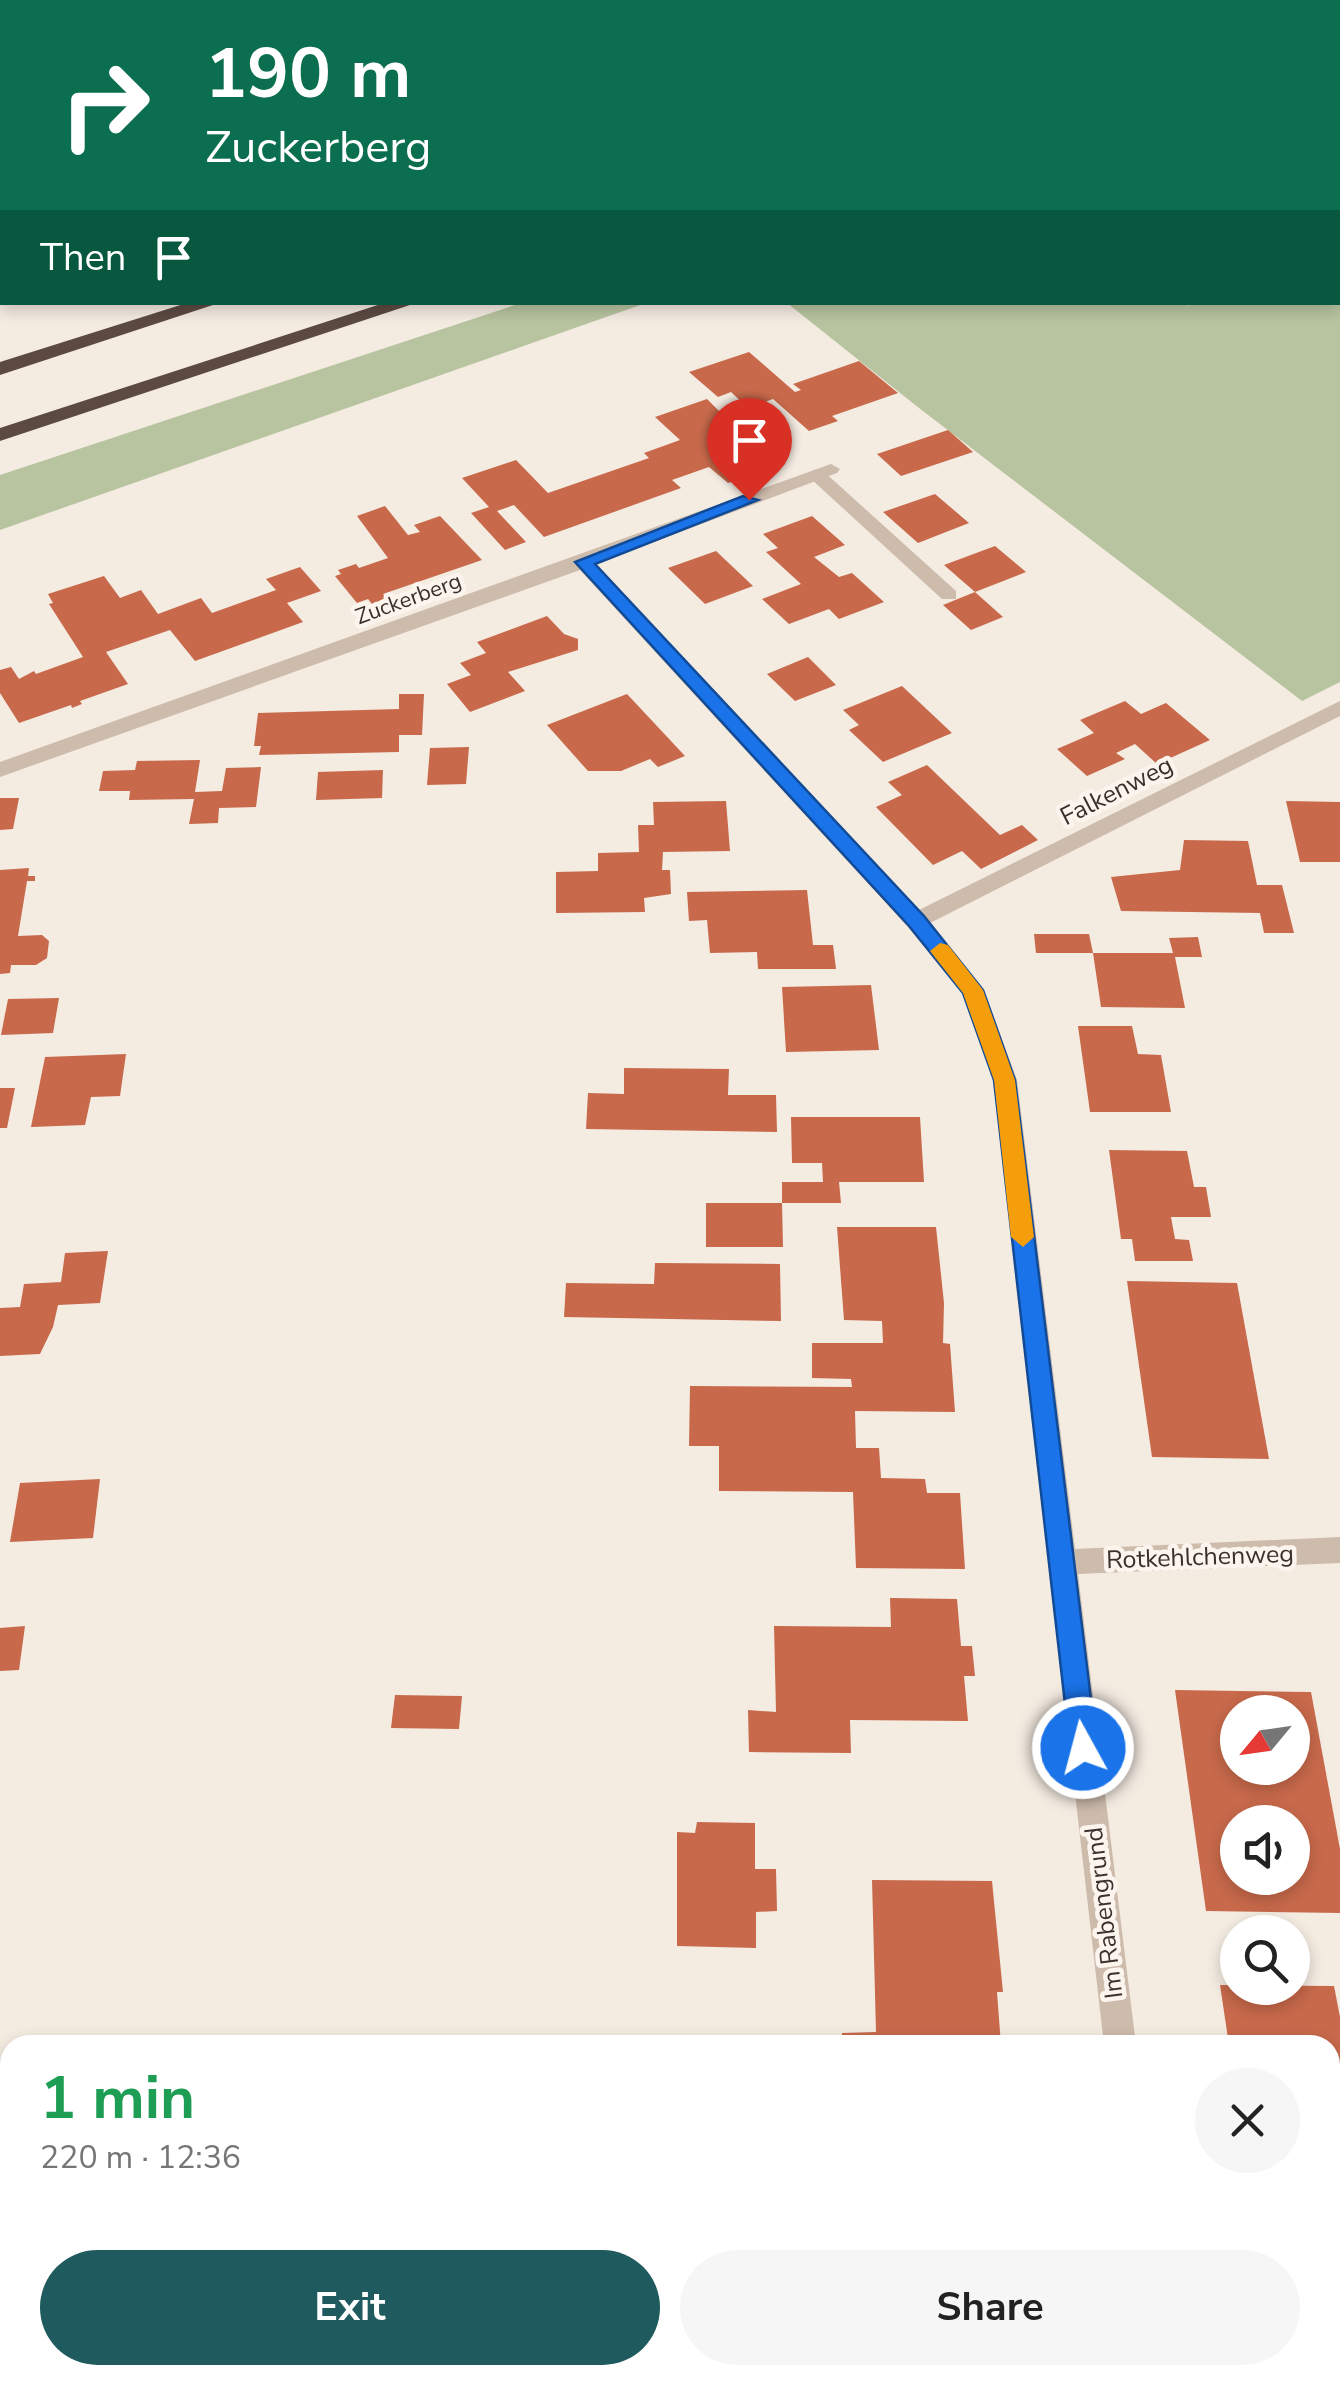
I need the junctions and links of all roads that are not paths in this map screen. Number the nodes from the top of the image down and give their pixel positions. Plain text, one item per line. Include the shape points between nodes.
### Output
1 (203, 305) edge
2 (400, 305) edge
3 (0, 369) edge
4 (0, 435) edge
5 (583, 562) junction
6 (949, 596) dead end
7 (1340, 708) edge
8 (0, 770) edge
9 (916, 921) junction
10 (1340, 1550) edge
11 (1060, 1562) junction
12 (1119, 2035) edge

1 - 3 highway
2 - 4 highway
5 - 6 street, Zuckerberg via 823,472
5 - 8 street, Zuckerberg
5 - 9 street, Im Rabengrund
7 - 9 street, Falkenweg
9 - 11 street, Im Rabengrund via 972,990 1004,1080
10 - 11 street, Rotkehlchenweg
11 - 12 street, Im Rabengrund

